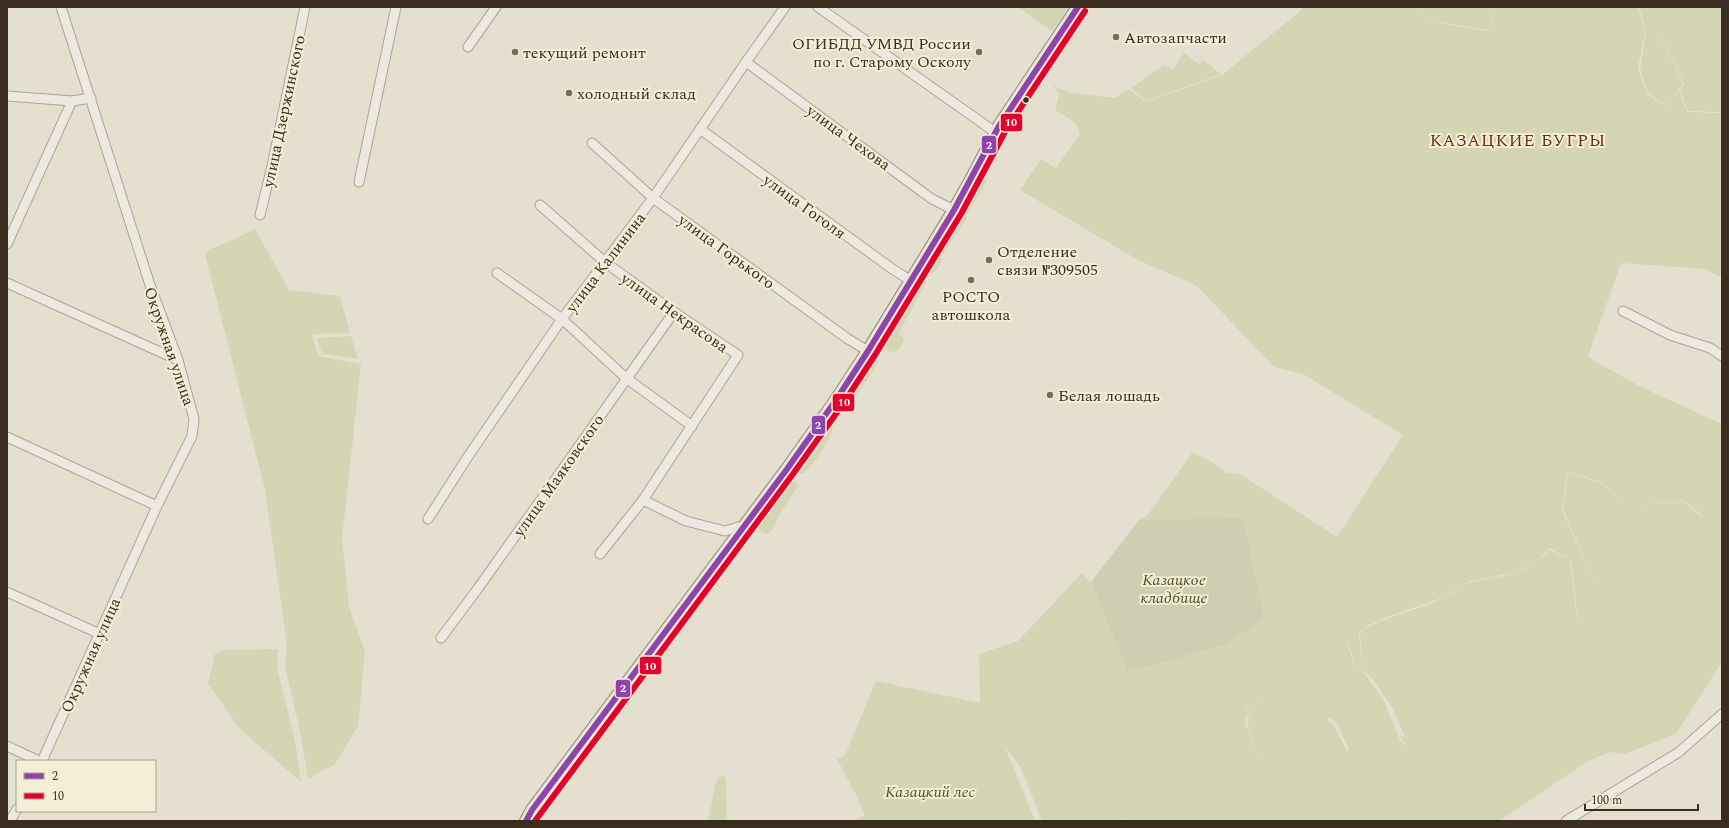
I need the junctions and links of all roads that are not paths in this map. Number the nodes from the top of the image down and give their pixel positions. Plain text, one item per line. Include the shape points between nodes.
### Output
1 (60, 7) edge
2 (305, 7) edge
3 (396, 7) edge
4 (496, 7) edge
5 (785, 7) edge
6 (818, 7) edge
7 (1078, 7) edge
8 (468, 47) dead end
9 (746, 62) junction
10 (7, 96) edge
11 (91, 98) junction
12 (72, 101) junction
13 (700, 129) junction
14 (995, 132) junction
15 (592, 143) dead end
16 (359, 182) dead end
17 (653, 198) junction
18 (540, 205) dead end
19 (954, 210) junction
20 (260, 215) dead end
21 (7, 244) edge
22 (606, 263) junction
23 (497, 273) dead end
24 (911, 281) junction
25 (7, 283) edge
26 (1623, 311) dead end
27 (674, 312) junction
28 (562, 319) junction
29 (868, 351) junction
30 (1722, 356) edge
31 (178, 360) junction
32 (626, 378) junction
33 (692, 426) junction
34 (7, 437) edge
35 (643, 500) junction
36 (157, 506) junction
37 (428, 519) dead end
38 (744, 525) junction
39 (600, 554) dead end
40 (7, 592) edge
41 (100, 634) junction
42 (440, 638) dead end
43 (1722, 714) edge
44 (7, 746) edge
45 (39, 760) edge
46 (41, 760) edge
47 (16, 811) edge
48 (10, 821) edge
49 (526, 821) edge
50 (1566, 821) edge

1 - 11 street, Окружная улица
2 - 20 street, улица Дзержинского
3 - 16 street
4 - 8 street
5 - 9 street, улица Калинина
6 - 14 street
7 - 14 main road
9 - 13 street, улица Калинина
9 - 19 street, улица Чехова via 932,199
10 - 12 street
11 - 12 street
11 - 31 street, Окружная улица via 150,285
12 - 21 street
13 - 17 street, улица Калинина
13 - 24 street, улица Гоголя
14 - 19 main road
15 - 17 street, улица Горького
17 - 22 street, улица Калинина
17 - 29 street, улица Горького
18 - 22 street, улица Некрасова
19 - 24 main road
22 - 27 street, улица Некрасова
22 - 28 street, улица Калинина
23 - 28 street
24 - 29 main road
25 - 31 street
26 - 30 street via 1670,335 1710,348
27 - 32 street, улица Маяковского
27 - 33 street, улица Некрасова via 738,355
28 - 32 street
28 - 37 street, улица Калинина
29 - 38 main road
31 - 36 street, Окружная улица via 194,418 192,436
32 - 33 street
32 - 42 street, улица Маяковского via 479,587
33 - 35 street
34 - 36 street
35 - 38 street via 686,522 725,531
35 - 39 street
36 - 41 street, Окружная улица
38 - 49 main road
40 - 41 street
41 - 46 street, Окружная улица
43 - 50 street via 1679,752
44 - 45 street
47 - 48 street

